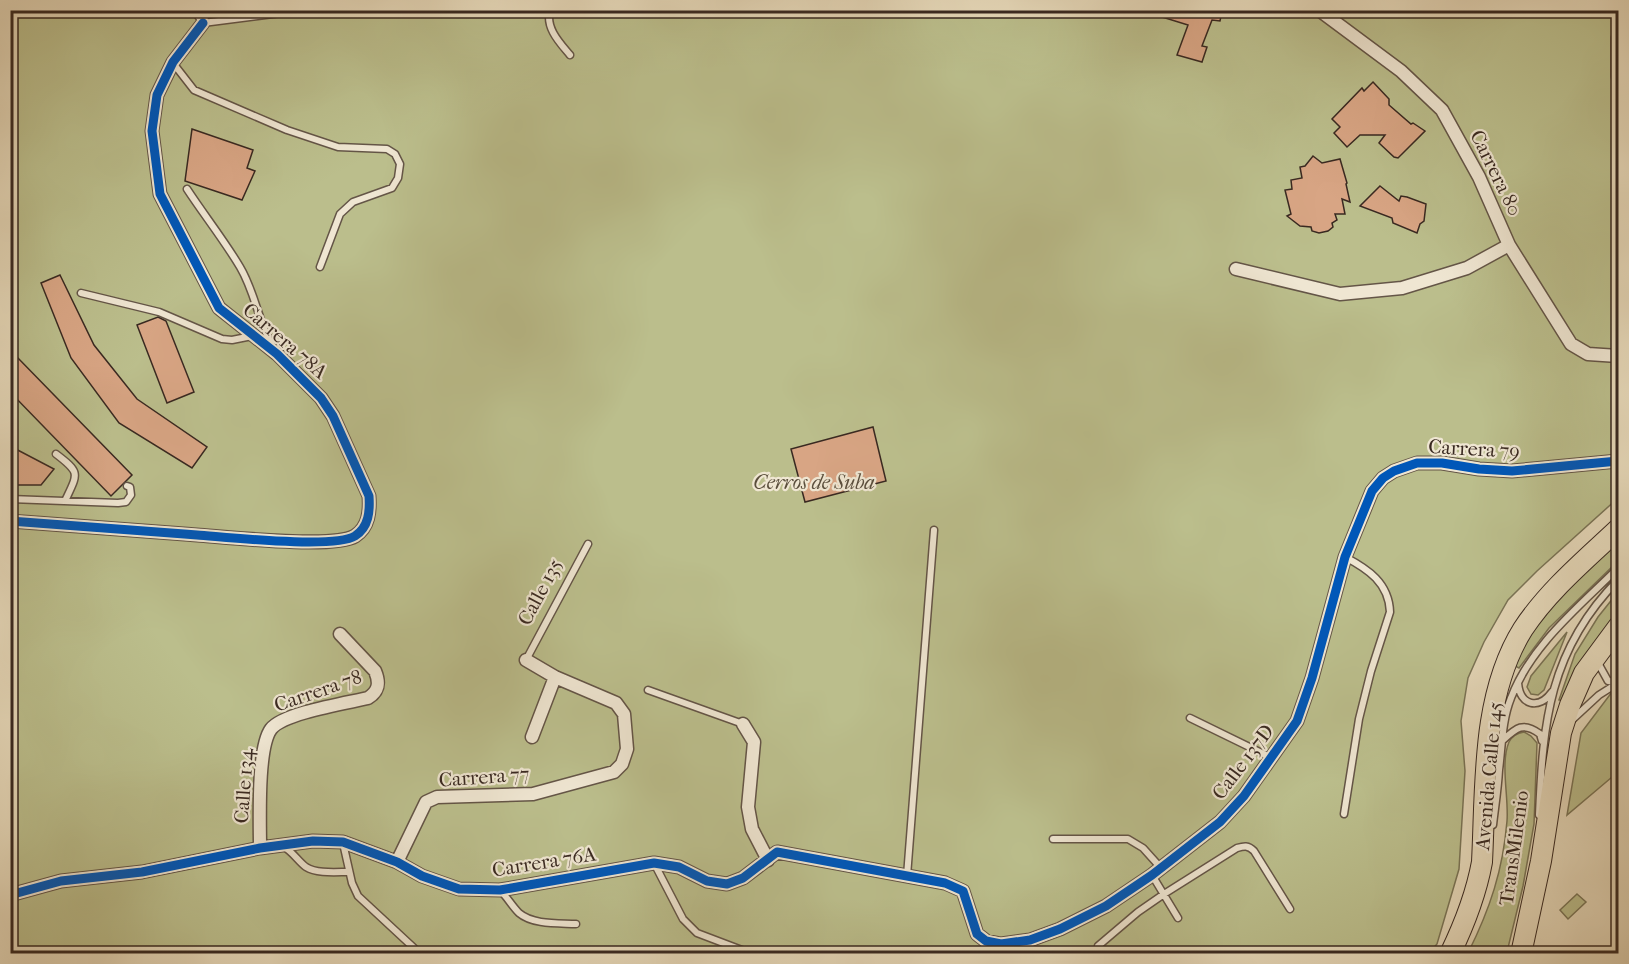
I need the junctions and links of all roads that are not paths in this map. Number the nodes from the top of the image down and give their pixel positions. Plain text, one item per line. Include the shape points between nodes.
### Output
1 (194, 10) edge
2 (305, 10) edge
3 (550, 10) edge
4 (1319, 10) edge
5 (203, 23) junction
6 (1618, 37) edge
7 (570, 55) dead end
8 (173, 62) junction
9 (1618, 77) edge
10 (187, 189) dead end
11 (1509, 245) junction
12 (320, 267) dead end
13 (1236, 269) dead end
14 (81, 293) dead end
15 (252, 336) junction
16 (277, 354) junction
17 (1618, 356) edge
18 (56, 454) dead end
19 (1618, 461) edge
20 (127, 486) dead end
21 (1372, 491) joint
22 (10, 499) edge
23 (65, 501) junction
24 (10, 521) edge
25 (934, 530) dead end
26 (1618, 530) edge
27 (588, 543) dead end
28 (1345, 557) junction
29 (1618, 568) edge
30 (1618, 580) edge
31 (1618, 627) edge
32 (340, 634) dead end
33 (1596, 655) junction
34 (526, 660) joint
35 (555, 676) junction
36 (1518, 682) junction
37 (1618, 683) edge
38 (648, 690) dead end
39 (1553, 690) junction
40 (1190, 718) dead end
41 (743, 724) joint
42 (272, 728) joint
43 (1561, 733) junction
44 (532, 737) dead end
45 (1502, 741) junction
46 (1542, 745) junction
47 (1272, 758) junction
48 (1344, 814) dead end
49 (1539, 819) dead end
50 (1492, 828) dead end
51 (1053, 839) dead end
52 (1491, 839) dead end
53 (342, 842) junction
54 (282, 845) junction
55 (260, 848) junction
56 (768, 860) junction
57 (397, 862) junction
58 (654, 863) junction
59 (350, 872) junction
60 (1157, 872) junction
61 (907, 877) junction
62 (500, 890) junction
63 (1484, 892) dead end
64 (1164, 894) junction
65 (10, 895) edge
66 (1290, 909) dead end
67 (1178, 918) dead end
68 (576, 924) dead end
69 (1001, 944) junction
70 (1098, 946) dead end
71 (414, 948) dead end
72 (747, 952) dead end
73 (1024, 954) edge
74 (1450, 954) edge
75 (1521, 954) edge

1 - 5 lane
2 - 5 lane
3 - 7 lane via 550,27
4 - 11 street, Carrera 80 via 1401,71 1442,110 1479,177
5 - 8 street, Carrera 78A
6 - 9 street
8 - 12 lane via 194,90 287,130 338,147 387,149 395,154 400,164 392,188 353,202 340,214
8 - 15 street, Carrera 78A via 158,95 152,132 160,194 219,308
10 - 16 lane via 241,267
11 - 13 street via 1467,268 1402,288 1340,294
11 - 17 street, Carrera 80 via 1571,344 1588,354
14 - 15 lane via 159,312 222,339
15 - 16 street, Carrera 78A
16 - 24 street, Carrera 78A via 321,398 333,416 369,496 366,526 355,537 340,542 279,541
18 - 23 lane via 76,473
19 - 21 street, Carrera 79 via 1512,471 1417,463 1394,471
20 - 23 lane via 131,495 126,502
21 - 28 street, Calle 137D
22 - 23 lane
25 - 61 lane
26 - 74 main road, Avenida Calle 145 via 1535,613 1522,630 1503,671 1491,726 1482,862 1473,904
27 - 34 lane, Calle 135
28 - 47 street, Calle 137D via 1304,701
28 - 48 lane via 1367,568 1383,587 1390,612 1361,710
29 - 36 lane, TransMilenio via 1556,629
30 - 39 lane, TransMilenio via 1571,643
31 - 33 main road
32 - 42 street, Carrera 78 via 375,671 378,687 374,694 292,716
33 - 37 lane via 1608,681
33 - 43 main road via 1577,688
34 - 35 street
35 - 44 street
35 - 57 street, Carrera 77 via 616,703 624,714 627,749 622,764 614,772 533,794 437,797 426,802
36 - 39 lane via 1523,700 1535,704
36 - 45 lane, TransMilenio via 1510,700
37 - 43 lane via 1587,704
38 - 41 lane
39 - 46 lane, TransMilenio
40 - 47 lane
41 - 56 street via 754,742 748,807 752,829
42 - 55 street, Calle 134 via 263,752
43 - 75 main road via 1541,861
45 - 46 lane via 1523,726 1540,734
45 - 50 lane, TransMilenio
46 - 49 lane, TransMilenio
47 - 60 street, Calle 137D via 1220,822
51 - 60 lane via 1128,839 1143,848
52 - 63 lane, TransMilenio
53 - 54 street, Carrera 76A
53 - 57 street, Carrera 76A
53 - 59 lane
54 - 55 street, Carrera 76A
54 - 59 lane via 311,869
55 - 65 street, Carrera 76A via 142,873 61,881
56 - 58 street, Carrera 76A via 727,884 706,881 679,867
56 - 61 street, Carrera 76A via 777,852
57 - 62 street, Carrera 76A via 459,889
58 - 62 street, Carrera 76A
58 - 72 lane via 683,919 697,933
59 - 71 lane via 358,896
60 - 64 lane
60 - 69 street, Calle 137D via 1106,906 1060,929 1030,940
61 - 69 street, Carrera 76A via 945,882 963,891 977,934
62 - 68 lane via 520,914
64 - 66 lane via 1245,846 1254,851
64 - 67 lane
64 - 70 lane
69 - 73 lane

